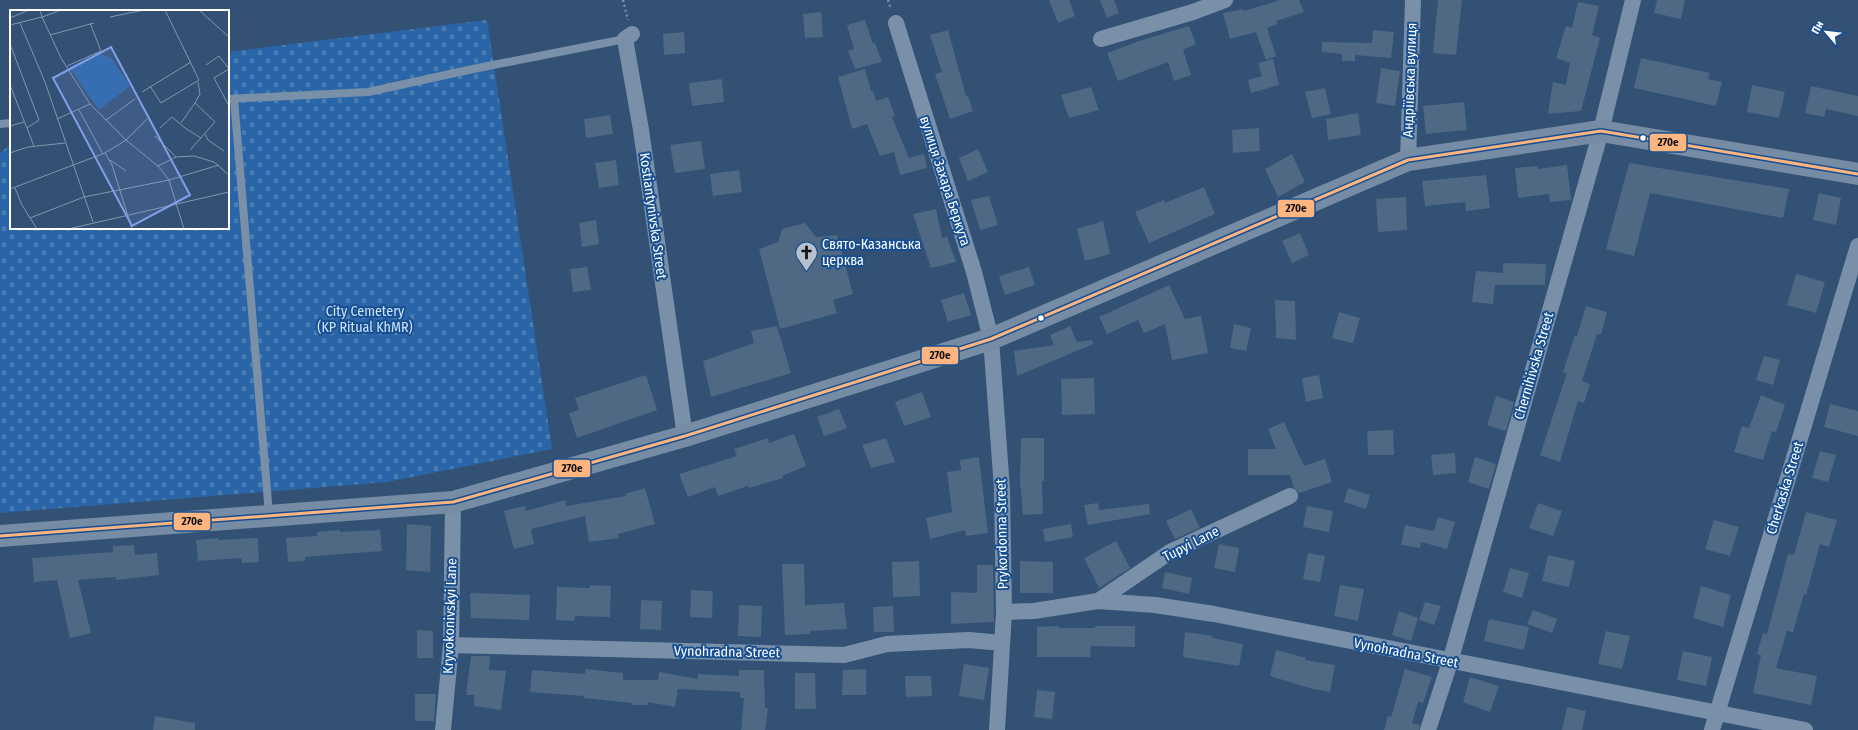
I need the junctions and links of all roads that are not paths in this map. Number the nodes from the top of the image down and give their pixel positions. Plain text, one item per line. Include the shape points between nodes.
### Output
1 (1225, 0) edge
2 (1413, 0) edge
3 (1633, 0) edge
4 (896, 23) dead end
5 (628, 37) joint
6 (1101, 39) dead end
7 (231, 99) edge
8 (10, 123) edge
9 (0, 124) edge
10 (1601, 130) junction
11 (1408, 160) junction
12 (1858, 174) edge
13 (1858, 246) edge
14 (991, 339) junction
15 (685, 436) junction
16 (1290, 496) dead end
17 (453, 502) junction
18 (269, 517) junction
19 (0, 536) edge
20 (1098, 601) junction
21 (1004, 612) junction
22 (1002, 643) junction
23 (451, 645) junction
24 (1450, 662) junction
25 (1716, 714) junction
26 (443, 730) edge
27 (997, 730) edge
28 (1428, 730) edge
29 (1712, 730) edge
30 (1805, 730) edge

1 - 6 street
2 - 11 street, Андріївська вулиця
3 - 10 street, Chernihivska Street
4 - 14 street, вулиця Захара Беркута via 974,272
5 - 7 lane via 368,92
5 - 15 street, Kostiantynivska Street
7 - 18 lane
8 - 9 lane
10 - 11 main road
10 - 12 main road
10 - 24 street, Chernihivska Street
11 - 14 main road
13 - 25 street, Cherkaska Street
14 - 15 main road
14 - 21 street, Prykordonna Street via 1002,489
15 - 17 main road
16 - 20 street, Tupyi Lane via 1170,552
17 - 18 main road
17 - 23 street, Kryvokonivskyi Lane
18 - 19 main road
20 - 21 street, Vynohradna Street via 1034,611
20 - 24 street, Vynohradna Street via 1154,605 1214,614
21 - 22 street, Prykordonna Street
22 - 23 street, Vynohradna Street via 969,640 887,644 844,655
22 - 27 street, Prykordonna Street
23 - 26 street, Kryvokonivskyi Lane
24 - 25 street, Vynohradna Street
24 - 28 street, Chernihivska Street
25 - 29 street, Cherkaska Street
25 - 30 street, Vynohradna Street

